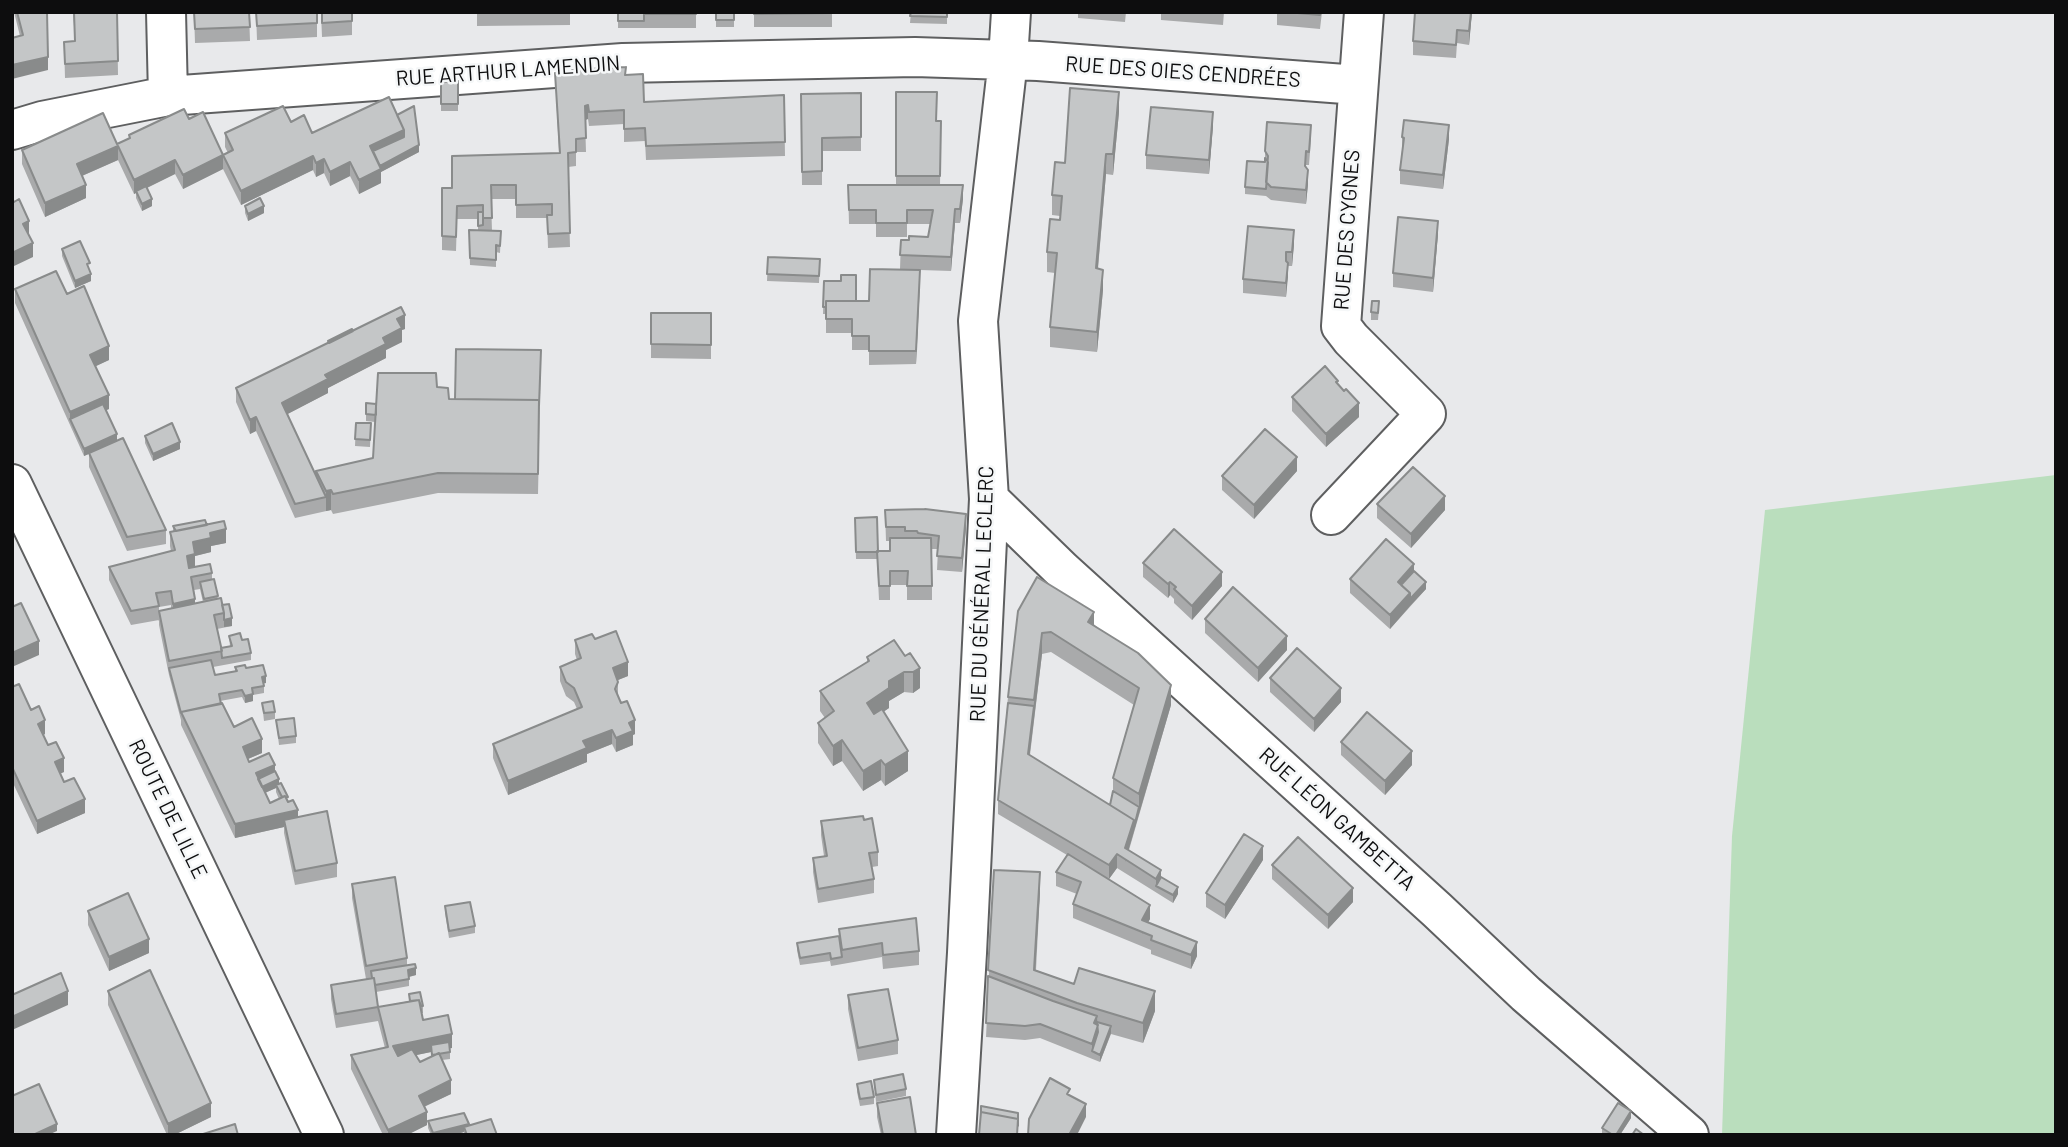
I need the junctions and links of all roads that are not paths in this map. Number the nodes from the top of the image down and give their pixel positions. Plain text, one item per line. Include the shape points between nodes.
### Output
1 (166, 12) edge
2 (1011, 12) edge
3 (1364, 12) edge
4 (1008, 60) junction
5 (1357, 85) junction
6 (168, 96) junction
7 (12, 130) edge
8 (12, 484) edge
9 (989, 499) junction
10 (1331, 515) dead end
11 (324, 1135) edge
12 (956, 1135) edge
13 (1689, 1135) edge

1 - 6 street
2 - 4 street, RUE DU GÉNÉRAL LECLERC
3 - 5 street
4 - 5 street, RUE DES OIES CENDRÉES
4 - 6 street, RUE ARTHUR LAMENDIN via 915,57 623,63
4 - 9 street, RUE DU GÉNÉRAL LECLERC via 978,321
5 - 10 street, RUE DES CYGNES via 1341,326 1426,414
6 - 7 street, RUE ARTHUR LAMENDIN
8 - 11 street, ROUTE DE LILLE
9 - 12 street, RUE DU GÉNÉRAL LECLERC
9 - 13 street, RUE LÉON GAMBETTA via 1526,994

